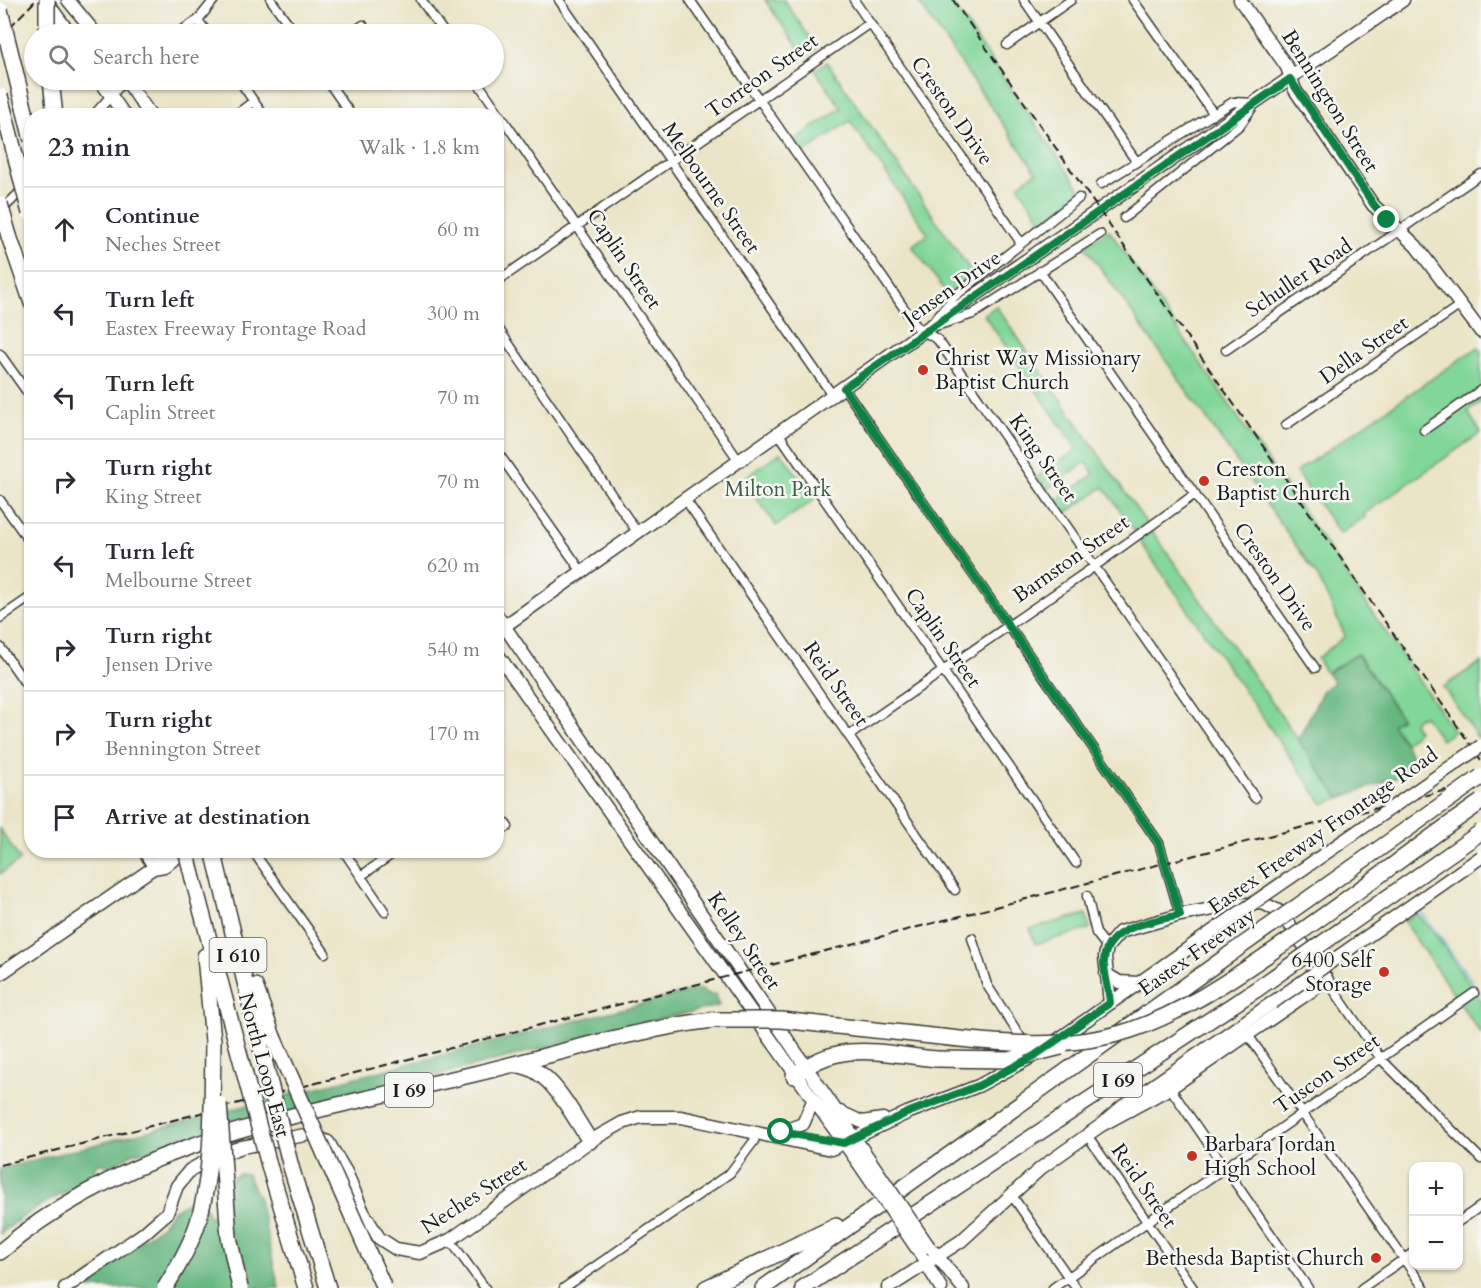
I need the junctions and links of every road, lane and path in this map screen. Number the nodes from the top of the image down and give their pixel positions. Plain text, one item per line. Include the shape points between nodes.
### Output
1 (46, 0) edge
2 (68, 0) edge
3 (214, 0) edge
4 (271, 0) edge
5 (421, 0) edge
6 (559, 0) edge
7 (690, 0) edge
8 (854, 0) edge
9 (1024, 0) edge
10 (1071, 0) edge
11 (1133, 0) edge
12 (1240, 0) edge
13 (1403, 0) edge
14 (0, 10) edge
15 (198, 20) junction
16 (1040, 22) junction
17 (870, 23) junction
18 (47, 24) edge
19 (63, 24) edge
20 (88, 24) edge
21 (192, 24) edge
22 (201, 24) edge
23 (289, 24) edge
24 (438, 24) edge
25 (1007, 45) dead end
26 (1290, 79) junction
27 (52, 90) edge
28 (107, 90) edge
29 (116, 90) edge
30 (132, 90) edge
31 (246, 90) edge
32 (334, 90) edge
33 (483, 90) edge
34 (111, 95) junction
35 (0, 96) edge
36 (759, 100) junction
37 (254, 101) junction
38 (1256, 103) junction
39 (24, 108) edge
40 (55, 108) edge
41 (100, 108) edge
42 (120, 108) edge
43 (145, 108) edge
44 (245, 108) edge
45 (259, 108) edge
46 (346, 108) edge
47 (496, 108) edge
48 (1213, 113) junction
49 (504, 120) edge
50 (671, 161) junction
51 (1136, 161) junction
52 (1481, 174) edge
53 (1101, 184) dead end
54 (24, 188) edge
55 (24, 190) edge
56 (1079, 198) dead end
57 (0, 204) edge
58 (0, 212) edge
59 (1124, 218) dead end
60 (578, 225) junction
61 (1399, 231) junction
62 (1100, 234) dead end
63 (1021, 243) junction
64 (1040, 271) junction
65 (504, 276) edge
66 (24, 280) edge
67 (1462, 304) junction
68 (925, 330) junction
69 (1481, 332) edge
70 (504, 337) edge
71 (1226, 350) dead end
72 (0, 354) edge
73 (24, 388) edge
74 (844, 388) junction
75 (1481, 390) edge
76 (832, 396) junction
77 (1286, 425) dead end
78 (1424, 430) dead end
79 (779, 434) junction
80 (504, 461) edge
81 (739, 461) junction
82 (1195, 494) junction
83 (685, 499) junction
84 (0, 500) edge
85 (638, 532) junction
86 (24, 534) edge
87 (1095, 566) junction
88 (582, 573) junction
89 (24, 602) edge
90 (0, 618) edge
91 (1008, 625) junction
92 (504, 627) edge
93 (504, 633) edge
94 (0, 647) edge
95 (504, 663) edge
96 (1315, 668) dead end
97 (942, 671) junction
98 (24, 682) edge
99 (850, 735) junction
100 (1481, 746) edge
101 (1481, 777) edge
102 (1255, 798) dead end
103 (1481, 802) edge
104 (504, 821) edge
105 (508, 827) dead end
106 (1481, 832) edge
107 (1481, 857) edge
108 (146, 858) edge
109 (158, 858) edge
110 (175, 858) edge
111 (188, 858) edge
112 (258, 858) edge
113 (349, 858) edge
114 (387, 858) edge
115 (216, 861) edge
116 (1076, 863) dead end
117 (153, 868) junction
118 (361, 876) junction
119 (955, 890) dead end
120 (197, 896) junction
121 (1086, 896) dead end
122 (385, 912) dead end
123 (1180, 915) junction
124 (972, 938) dead end
125 (1107, 947) junction
126 (325, 953) dead end
127 (0, 974) edge
128 (1106, 974) junction
129 (1327, 981) junction
130 (1139, 983) junction
131 (1474, 993) dead end
132 (1110, 1003) junction
133 (1248, 1035) junction
134 (266, 1038) junction
135 (1081, 1040) junction
136 (213, 1041) junction
137 (1034, 1056) junction
138 (1381, 1059) junction
139 (510, 1065) junction
140 (800, 1071) junction
141 (1170, 1088) junction
142 (813, 1101) junction
143 (835, 1108) junction
144 (907, 1113) junction
145 (1303, 1113) junction
146 (1100, 1126) junction
147 (756, 1131) junction
148 (781, 1132) junction
149 (1087, 1135) junction
150 (850, 1140) junction
151 (590, 1141) junction
152 (1481, 1159) edge
153 (1225, 1168) junction
154 (911, 1182) junction
155 (1012, 1197) junction
156 (1481, 1206) edge
157 (304, 1210) junction
158 (1463, 1219) edge
159 (1147, 1221) junction
160 (450, 1240) junction
161 (0, 1252) edge
162 (925, 1255) junction
163 (1409, 1255) edge
164 (938, 1257) junction
165 (1404, 1259) junction
166 (843, 1261) junction
167 (1069, 1277) junction
168 (65, 1288) edge
169 (165, 1288) edge
170 (240, 1288) edge
171 (306, 1288) edge
172 (328, 1288) edge
173 (338, 1288) edge
174 (384, 1288) edge
175 (484, 1288) edge
176 (564, 1288) edge
177 (706, 1288) edge
178 (763, 1288) edge
179 (803, 1288) edge
180 (813, 1288) edge
181 (888, 1288) edge
182 (941, 1288) edge
183 (963, 1288) edge
184 (1053, 1288) edge
185 (1077, 1288) edge
186 (1193, 1288) edge
187 (1308, 1288) edge
188 (1362, 1288) edge
189 (1424, 1288) edge

1 - 18 highway, bridge
1 - 19 main road
2 - 20 main road
3 - 15 street
4 - 23 street
5 - 24 street
6 - 50 street, Melbourne Street
7 - 36 street, King Street
8 - 17 street, Creston Drive
9 - 16 street
10 - 16 street
11 - 48 street
12 - 26 main road, Bennington Street via 1287,67
13 - 26 main road, Jensen Drive
14 - 39 highway, bridge
15 - 21 street
15 - 22 street
16 - 25 street
16 - 51 street
17 - 36 street, Torreon Street
17 - 63 street, Creston Drive
26 - 38 main road, Jensen Drive
26 - 61 main road, Bennington Street via 1374,205
27 - 40 highway
28 - 34 main road
29 - 34 street
30 - 43 main road
31 - 37 street
32 - 46 street
33 - 47 street, Caplin Street
34 - 41 street
34 - 42 main road
35 - 55 highway, bridge
36 - 50 street, Torreon Street
36 - 68 street, King Street via 917,327
37 - 44 street
37 - 45 street
38 - 48 street via 1233,102
38 - 59 street via 1240,125
38 - 68 main road, Jensen Drive
48 - 51 street
49 - 60 street, Caplin Street
50 - 60 street, Torreon Street
50 - 76 street, Melbourne Street
51 - 53 street
52 - 61 street, Schuller Road
54 - 58 street
56 - 63 street
57 - 66 highway, bridge
60 - 65 street, Torreon Street
60 - 81 street, Caplin Street
61 - 67 main road, Bennington Street via 1416,246
61 - 71 street, Schuller Road
62 - 64 street
63 - 68 street via 955,296
64 - 68 street via 973,314
64 - 82 street, Creston Drive
67 - 69 main road, Bennington Street
67 - 77 street, Della Street
68 - 74 main road, Jensen Drive
68 - 87 street, King Street via 938,340
70 - 85 street
72 - 73 street
74 - 76 main road, Jensen Drive
74 - 91 street
75 - 78 street
76 - 79 main road, Jensen Drive
79 - 81 main road, Jensen Drive
79 - 97 street, Caplin Street
80 - 88 street
81 - 83 main road, Jensen Drive
82 - 87 street, Barnston Street
82 - 96 street, Creston Drive
83 - 85 main road, Jensen Drive
83 - 99 street, Reid Street
84 - 86 street
85 - 88 main road, Jensen Drive
87 - 91 street, Barnston Street
87 - 102 street, King Street
88 - 92 main road, Jensen Drive
89 - 90 street
91 - 97 street, Barnston Street
91 - 123 street via 1159,843
93 - 140 main road, Kelley Street
94 - 98 street
95 - 140 main road, Kelley Street
97 - 99 street, Barnston Street
97 - 116 street, Caplin Street
99 - 119 street, Reid Street
100 - 130 main road, Eastex Freeway Frontage Road, bridge
101 - 154 highway, Eastex Freeway / I 69, bridge
103 - 135 highway, bridge via 1225,984 1170,1014 1130,1030
104 - 105 street
106 - 166 highway, I 69, bridge via 1257,989
107 - 146 main road, bridge
108 - 117 street
109 - 117 main road
110 - 117 main road
111 - 120 highway, North Loop East / I 610, bridge
112 - 126 street
113 - 118 street
114 - 118 street
115 - 134 highway
117 - 127 main road
118 - 122 street
120 - 136 highway
120 - 171 highway, North Loop East / I 610, bridge
121 - 125 street via 1096,933
123 - 125 main road via 1120,932
123 - 129 main road via 1263,903 1282,913
124 - 137 street via 995,1001
125 - 128 main road
128 - 130 main road via 1119,982
128 - 132 main road
129 - 133 main road
129 - 138 street
130 - 132 main road, Eastex Freeway Frontage Road
131 - 138 street, Tuscon Street
132 - 137 main road, Eastex Freeway Frontage Road
133 - 141 main road
133 - 145 street
134 - 157 highway, North Loop East, bridge via 291,1167
134 - 174 highway, bridge
135 - 139 highway, I 69, bridge via 989,1042 781,1020 713,1020 648,1029
135 - 140 highway, bridge via 1009,1060 936,1059 855,1050 826,1055
136 - 169 highway, bridge via 201,1208 191,1240
136 - 170 highway, bridge via 229,1237
137 - 144 main road, Eastex Freeway Frontage Road via 978,1086
138 - 145 street, Tuscon Street
138 - 152 street
139 - 151 highway via 532,1068 541,1074
139 - 161 highway, I 69 via 235,1131 147,1162 67,1205
140 - 142 main road, Kelley Street
140 - 143 main road, Kelley Street
141 - 146 main road
141 - 153 street
142 - 148 main road via 802,1124
142 - 150 main road, Kelley Street
143 - 144 main road via 862,1122
143 - 150 main road, Kelley Street
144 - 150 main road, Eastex Freeway Frontage Road
145 - 153 street, Tuscon Street
145 - 165 street
146 - 149 main road
147 - 148 main road, Neches Street via 761,1128
147 - 150 main road, Neches Street via 760,1136 831,1149
147 - 151 main road, Neches Street via 661,1115 622,1123
147 - 176 street via 754,1142 729,1173
148 - 150 main road, Neches Street
149 - 155 main road via 1041,1168
149 - 159 street, Reid Street
150 - 162 main road, Kelley Street, bridge
151 - 160 main road, Neches Street
153 - 159 street, Tuscon Street
153 - 187 street
154 - 177 highway via 826,1232
154 - 178 highway, Eastex Freeway / I 69
155 - 164 main road
155 - 167 street
156 - 158 street
157 - 172 highway, North Loop East
157 - 173 highway
159 - 167 street, Tuscon Street
159 - 186 street, Reid Street
160 - 168 main road, Neches Street via 420,1253 387,1245 372,1229 346,1172 327,1142 310,1134 296,1135 216,1156 190,1170 177,1186 167,1213
160 - 175 street
162 - 164 main road, Kelley Street
162 - 181 main road
162 - 182 main road, Kelley Street
163 - 165 street
164 - 183 main road, Kelley Street
165 - 188 street
165 - 189 street
166 - 179 highway, I 69
166 - 180 highway
167 - 184 street, Tuscon Street
167 - 185 street

